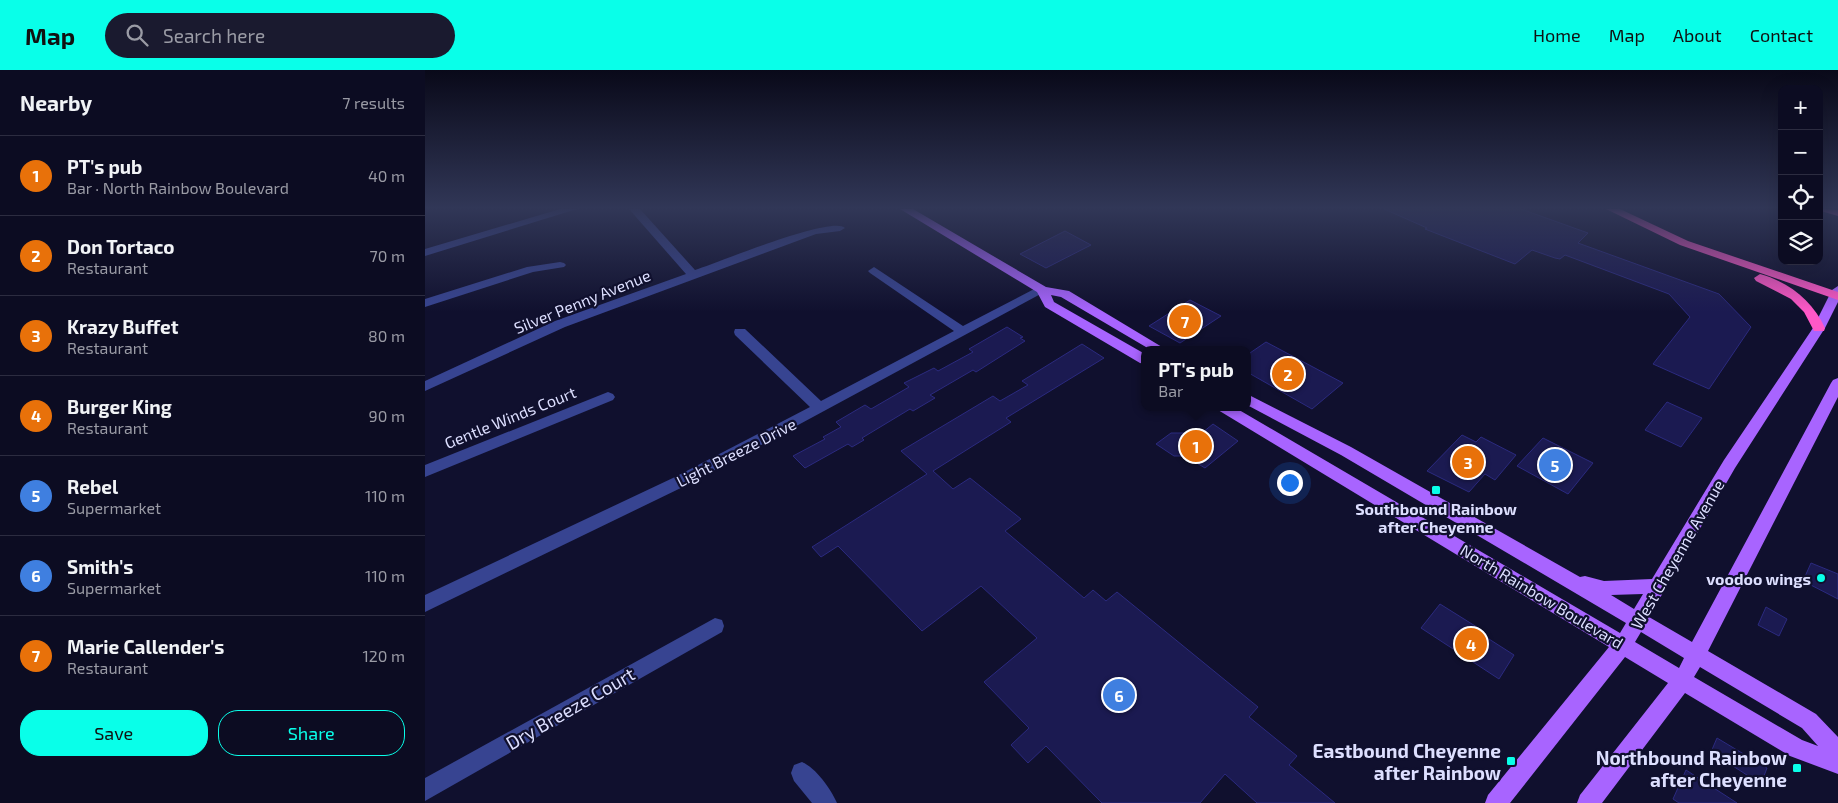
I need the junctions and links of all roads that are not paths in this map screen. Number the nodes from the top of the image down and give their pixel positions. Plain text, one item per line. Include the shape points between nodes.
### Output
1 (458, 243) edge
2 (665, 243) edge
3 (780, 243) edge
4 (963, 243) edge
5 (1684, 243) joint
6 (425, 253) edge
7 (560, 265) dead end
8 (874, 271) dead end
9 (693, 275) junction
10 (1042, 290) junction
11 (1837, 294) edge
12 (425, 303) edge
13 (1819, 328) junction
14 (740, 332) dead end
15 (963, 332) junction
16 (1154, 346) edge
17 (1141, 358) edge
18 (1838, 382) edge
19 (425, 386) edge
20 (607, 396) dead end
21 (1251, 401) edge
22 (820, 408) junction
23 (1230, 411) edge
24 (425, 471) edge
25 (1571, 580) junction
26 (1658, 586) junction
27 (425, 604) edge
28 (1639, 620) junction
29 (715, 626) dead end
30 (1623, 645) junction
31 (1696, 654) junction
32 (1682, 682) junction
33 (1838, 752) edge
34 (1838, 763) edge
35 (802, 773) dead end
36 (425, 790) edge
37 (825, 803) edge
38 (1496, 803) edge
39 (1588, 803) edge

1 - 6 street
2 - 9 street
3 - 9 street, Silver Penny Avenue
4 - 10 main road
5 - 11 highway
5 - 13 highway via 1710,259 1792,293 1815,316
7 - 12 street via 531,269
8 - 15 street
9 - 19 street, Silver Penny Avenue via 560,324
10 - 15 street, Light Breeze Drive
10 - 16 main road via 1065,294
10 - 17 main road via 1049,304
11 - 13 main road, West Cheyenne Avenue
13 - 26 main road, West Cheyenne Avenue via 1729,464
14 - 22 street
15 - 22 street, Light Breeze Drive
18 - 31 main road
20 - 24 street, Gentle Winds Court
21 - 25 main road, North Rainbow Boulevard via 1355,456
22 - 27 street, Light Breeze Drive via 681,481
23 - 30 main road, North Rainbow Boulevard
25 - 26 main road via 1605,588
25 - 28 main road, North Rainbow Boulevard
26 - 28 main road, West Cheyenne Avenue
28 - 30 main road, West Cheyenne Avenue
28 - 31 main road, North Rainbow Boulevard
29 - 36 street, Dry Breeze Court
30 - 32 main road, North Rainbow Boulevard
30 - 38 main road, West Cheyenne Avenue
31 - 32 main road
31 - 33 main road, North Rainbow Boulevard via 1809,721
32 - 34 main road, North Rainbow Boulevard via 1797,749
32 - 39 main road
35 - 37 street

